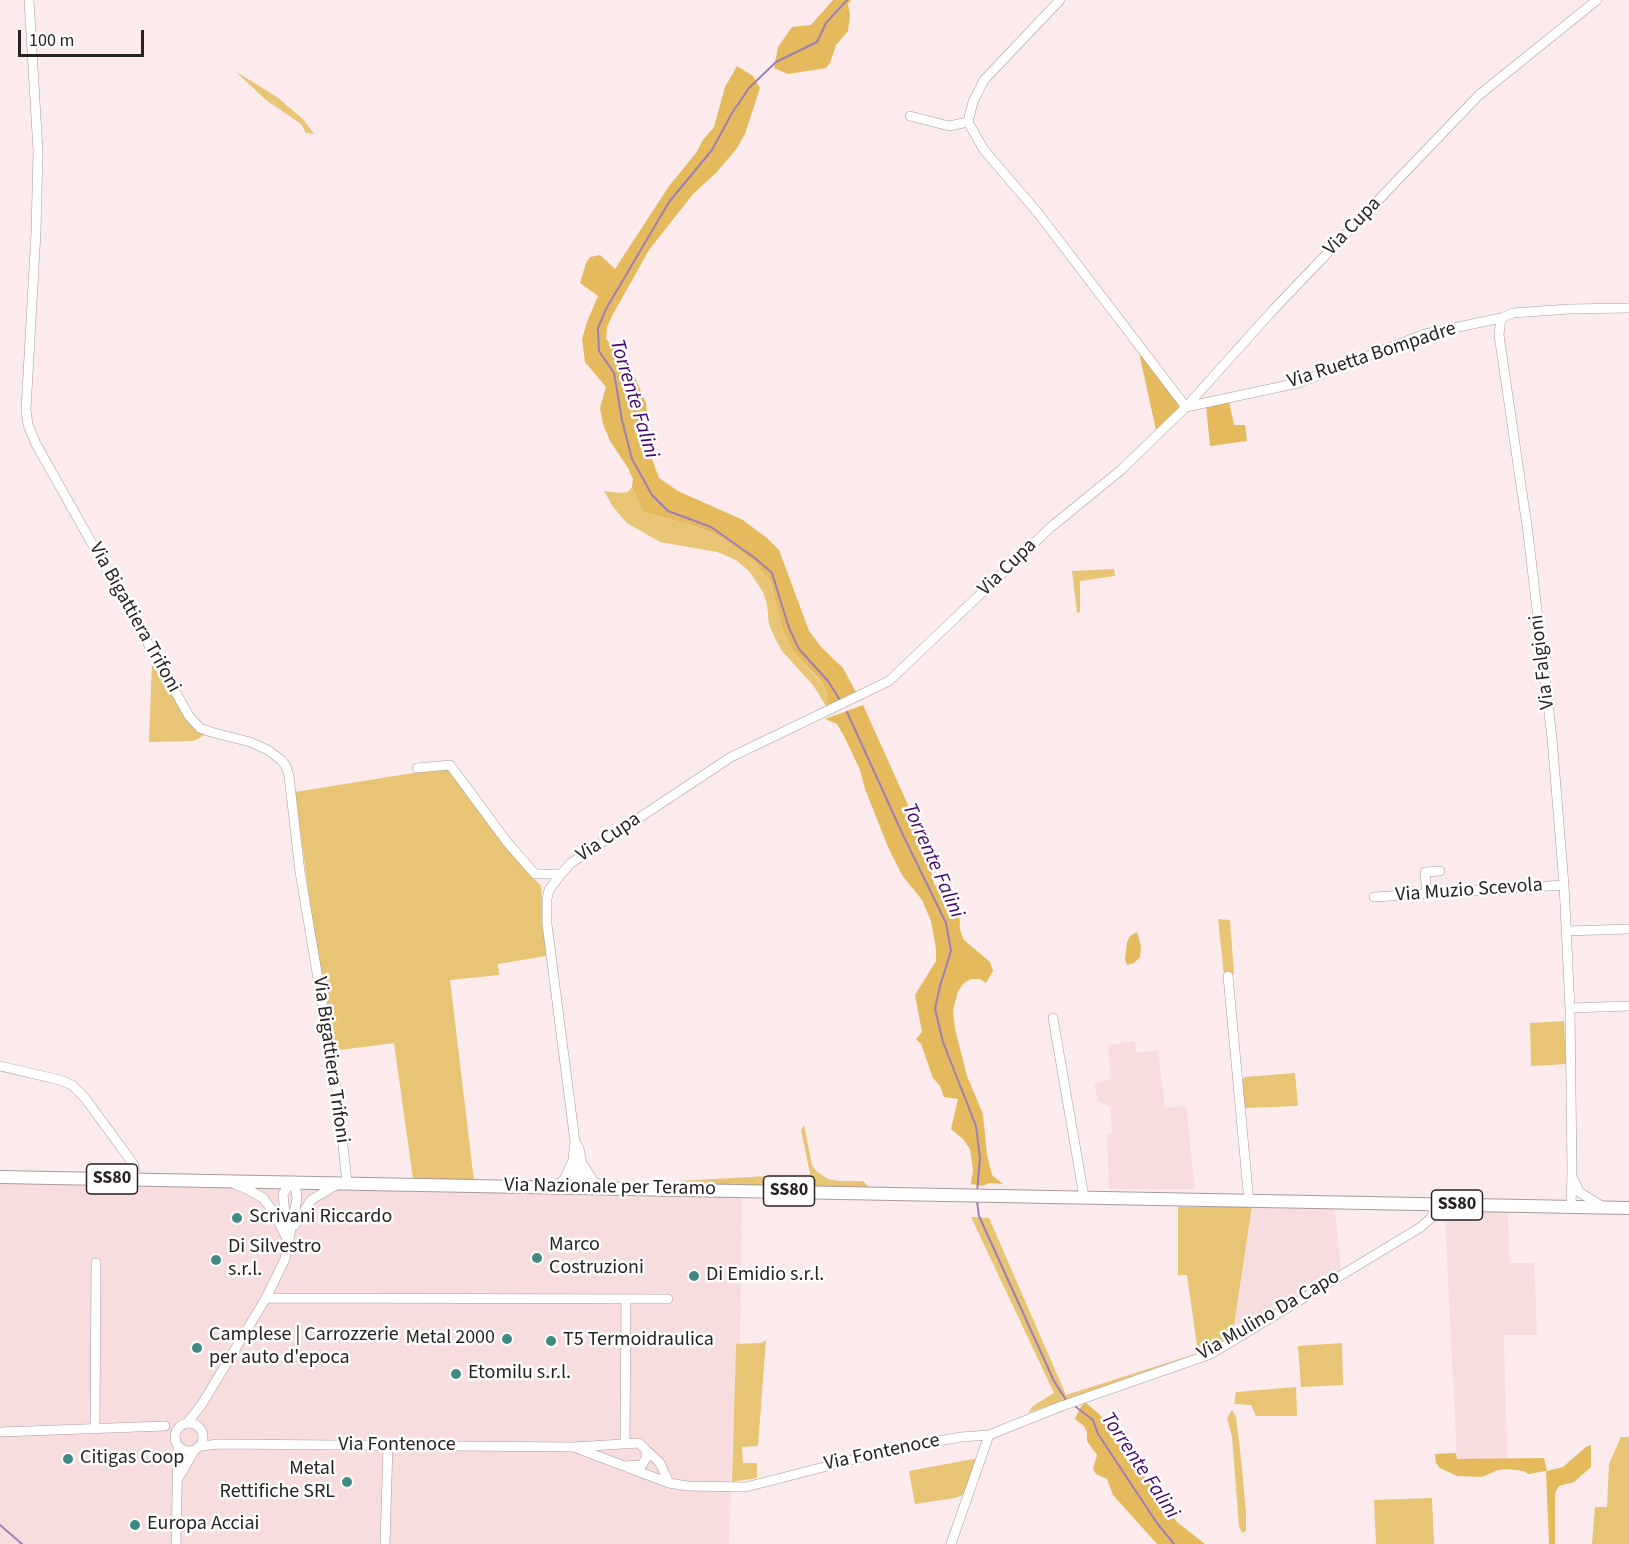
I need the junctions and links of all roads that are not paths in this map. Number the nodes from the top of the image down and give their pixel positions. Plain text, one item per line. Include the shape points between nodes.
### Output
1 (29, 0) edge
2 (1060, 0) edge
3 (1597, 0) edge
4 (909, 116) dead end
5 (968, 122) junction
6 (1629, 308) edge
7 (1501, 318) junction
8 (1186, 407) junction
9 (417, 768) dead end
10 (1440, 871) dead end
11 (561, 874) junction
12 (1564, 885) junction
13 (1427, 894) junction
14 (1374, 897) dead end
15 (1629, 929) edge
16 (1567, 931) junction
17 (1228, 976) dead end
18 (1629, 1006) edge
19 (1570, 1008) junction
20 (1053, 1018) dead end
21 (0, 1066) edge
22 (577, 1160) junction
23 (1572, 1172) junction
24 (0, 1177) edge
25 (135, 1179) junction
26 (225, 1181) junction
27 (289, 1182) junction
28 (343, 1183) junction
29 (553, 1187) junction
30 (580, 1187) junction
31 (612, 1188) junction
32 (1084, 1197) junction
33 (1249, 1202) junction
34 (1435, 1204) junction
35 (1571, 1207) junction
36 (1607, 1208) junction
37 (1629, 1208) edge
38 (288, 1241) junction
39 (96, 1263) dead end
40 (266, 1298) junction
41 (626, 1299) junction
42 (668, 1299) dead end
43 (202, 1404) junction
44 (184, 1424) junction
45 (165, 1426) junction
46 (0, 1427) edge
47 (95, 1428) junction
48 (201, 1431) junction
49 (0, 1432) edge
50 (989, 1435) junction
51 (176, 1442) junction
52 (219, 1444) junction
53 (625, 1444) junction
54 (388, 1446) junction
55 (574, 1447) junction
56 (197, 1449) junction
57 (646, 1450) junction
58 (624, 1466) junction
59 (178, 1479) junction
60 (669, 1484) junction
61 (176, 1544) edge
62 (385, 1544) edge
63 (951, 1544) edge

1 - 28 street, Via Bigattiera Trifoni via 38,151 28,425 189,716 200,728 268,750 286,766 338,1097
2 - 5 street via 984,80
3 - 8 street, Via Cupa via 1479,95
4 - 5 street via 950,126
5 - 8 street via 984,150 1038,213
6 - 7 street, Via Ruetta Bompadre via 1513,313
7 - 8 street, Via Ruetta Bompadre via 1425,334 1298,383
7 - 12 street, Via Falgioni via 1499,335 1528,533 1554,758
8 - 11 street, Via Cupa via 1121,470 1051,527 889,681 730,757 571,863
9 - 11 street via 450,765 535,874
10 - 13 street via 1425,872
11 - 22 street, Via Cupa via 549,890 548,924
12 - 13 street, Via Muzio Scevola
12 - 16 street, Via Falgioni
13 - 14 street, Via Muzio Scevola
15 - 16 street
16 - 19 street, Via Falgioni
17 - 33 street
18 - 19 street
19 - 23 street, Via Falgioni
20 - 32 street
21 - 25 street via 60,1080 78,1090 134,1165
22 - 29 street, Via Cupa via 564,1180
22 - 30 street, Via Cupa via 576,1181
22 - 31 street via 593,1181
23 - 35 street, Via Falgioni
23 - 36 street via 1576,1188
24 - 25 main road, Via Nazionale per Teramo / SS80
25 - 26 main road, Via Nazionale per Teramo / SS80
26 - 27 main road, Via Nazionale per Teramo / SS80
26 - 38 street via 263,1198
27 - 28 main road, Via Nazionale per Teramo / SS80
27 - 38 street via 283,1195
27 - 38 street via 297,1199
28 - 29 main road, Via Nazionale per Teramo / SS80
28 - 38 street via 310,1200
29 - 30 main road, Via Nazionale per Teramo / SS80
30 - 31 main road, Via Nazionale per Teramo / SS80
31 - 32 main road, Via Nazionale per Teramo / SS80
32 - 33 main road, Via Nazionale per Teramo / SS80
33 - 34 main road, Via Nazionale per Teramo / SS80
34 - 35 main road, Via Nazionale per Teramo / SS80
34 - 50 street, Via Mulino Da Capo via 1432,1217 1421,1227 1211,1354
35 - 36 main road, Via Nazionale per Teramo / SS80
36 - 37 main road, Via Nazionale per Teramo / SS80
38 - 40 street via 285,1259
39 - 47 street
40 - 41 street
40 - 43 street
41 - 42 street
41 - 53 street
43 - 44 street
43 - 48 street
44 - 45 street
44 - 48 street
44 - 51 street
45 - 47 street
45 - 51 street
46 - 49 street
47 - 49 street
48 - 52 street
48 - 56 street
50 - 60 street, Via Fontenoce via 898,1448 746,1487
50 - 63 street
51 - 56 street via 185,1451
51 - 59 street
52 - 54 street, Via Fontenoce
52 - 56 street, Via Fontenoce
53 - 55 street, Via Fontenoce
53 - 57 street, Via Fontenoce via 639,1443
54 - 55 street, Via Fontenoce
54 - 62 street
55 - 58 street, Via Fontenoce
56 - 59 street
57 - 58 street via 642,1465
57 - 60 street via 660,1463
58 - 60 street, Via Fontenoce
59 - 61 street

